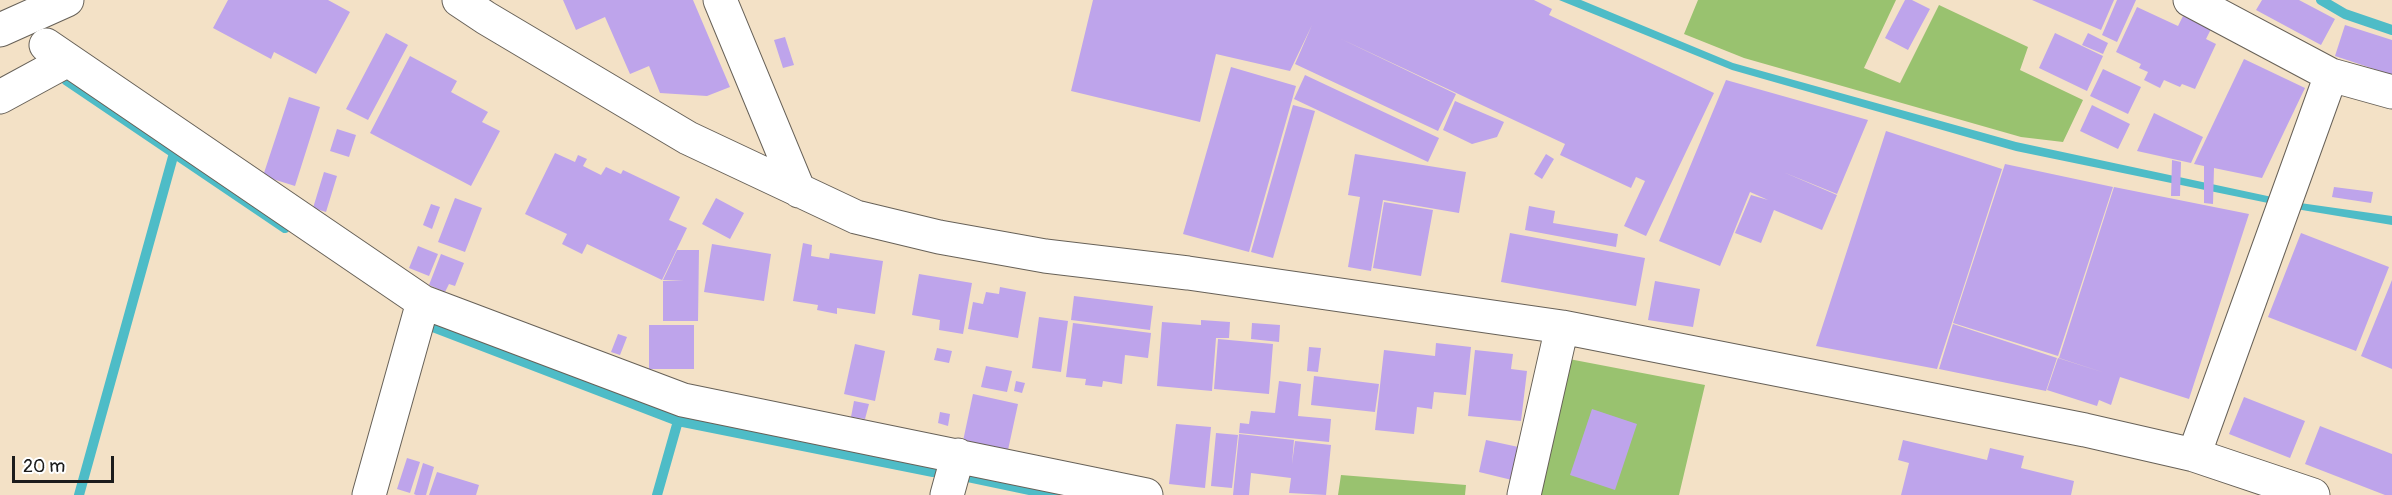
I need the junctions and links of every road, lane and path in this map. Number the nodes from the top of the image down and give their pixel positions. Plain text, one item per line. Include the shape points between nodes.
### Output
1 (67, 0) edge
2 (459, 0) edge
3 (720, 0) edge
4 (2190, 0) edge
5 (0, 30) edge
6 (2331, 75) junction
7 (2392, 92) edge
8 (0, 97) edge
9 (799, 191) junction
10 (423, 302) junction
11 (1562, 327) junction
12 (958, 455) junction
13 (2193, 455) junction
14 (369, 495) edge
15 (946, 495) edge
16 (1146, 495) edge
17 (1524, 495) edge
18 (2313, 495) edge

1 - 5 main road
2 - 9 main road via 688,138
3 - 9 main road
4 - 6 main road
6 - 7 main road
6 - 13 main road
8 - 10 main road via 57,52
9 - 11 main road via 856,217 1045,256
10 - 12 main road via 683,400
10 - 14 main road
11 - 13 main road via 2085,430
11 - 17 main road
12 - 15 main road
12 - 16 main road
13 - 18 main road

